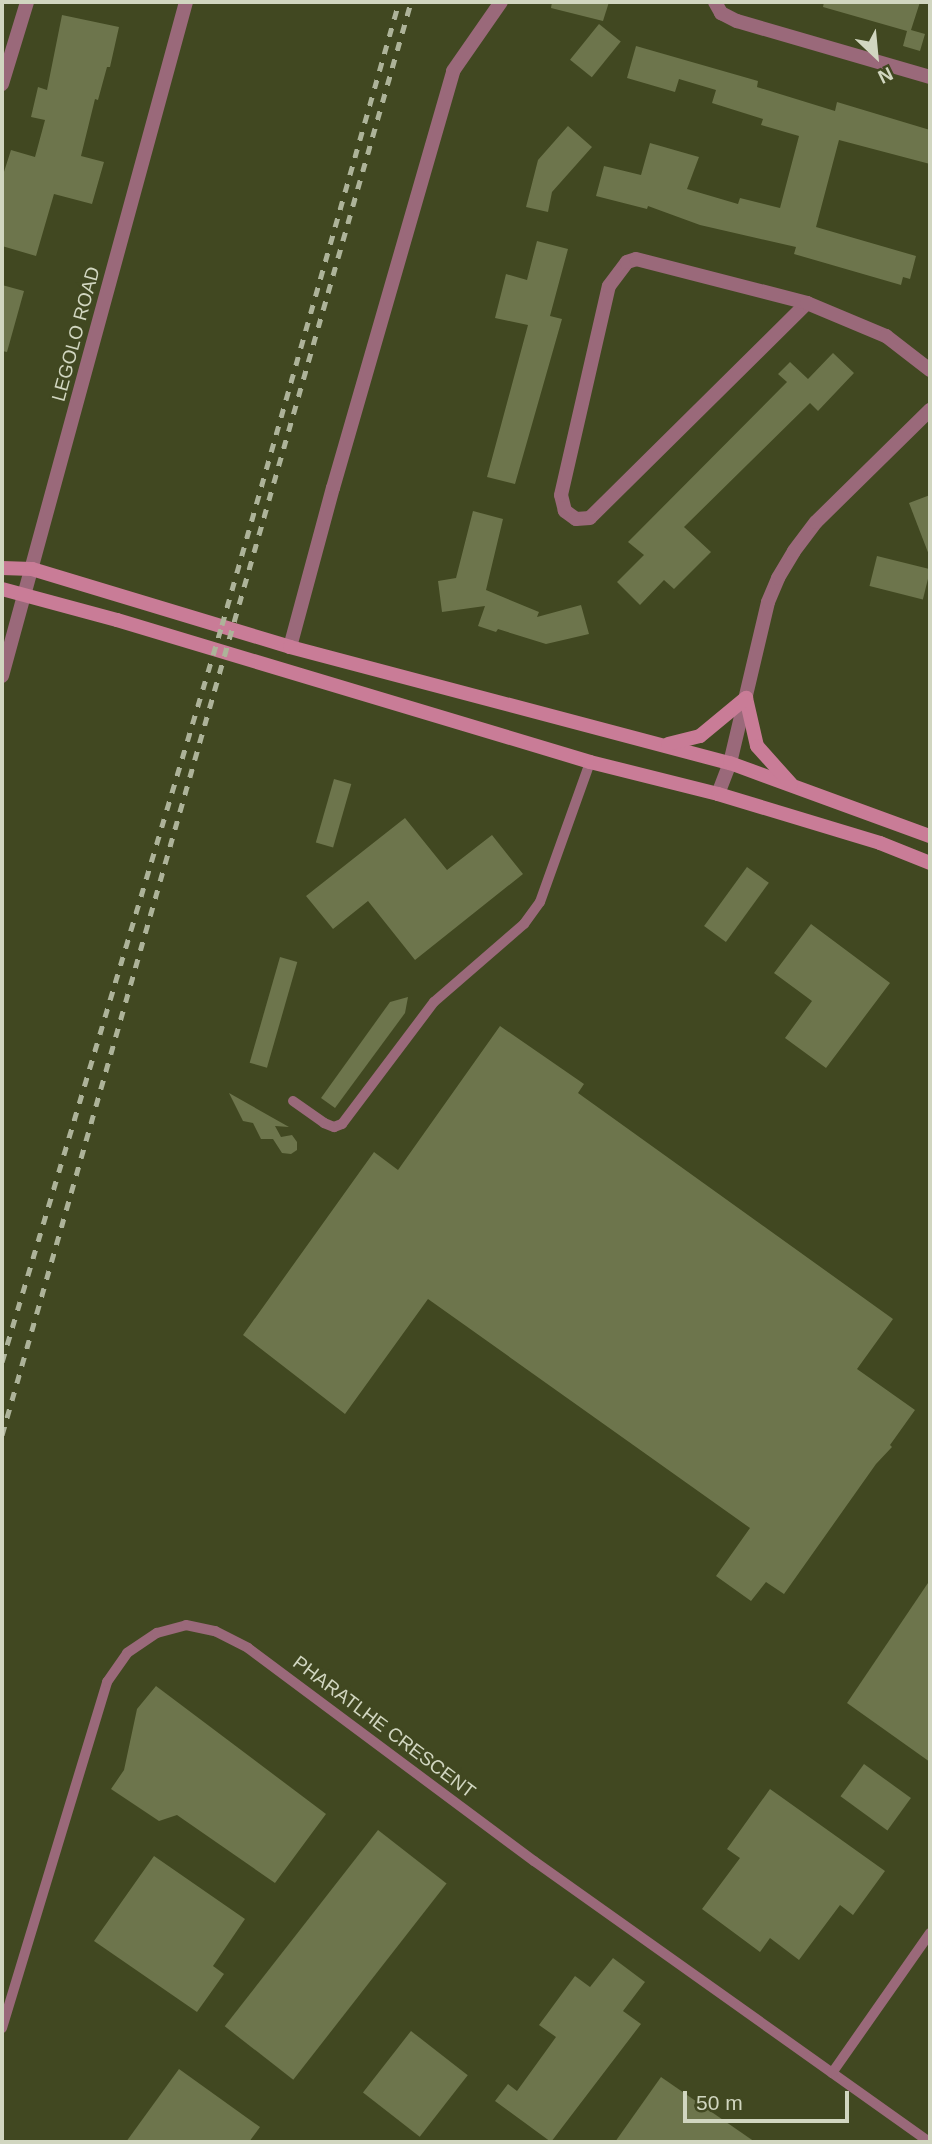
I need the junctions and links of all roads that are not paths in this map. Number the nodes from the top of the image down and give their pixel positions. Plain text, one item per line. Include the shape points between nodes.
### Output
1 (27, 2) edge
2 (186, 2) edge
3 (501, 2) edge
4 (715, 2) edge
5 (930, 77) edge
6 (2, 85) edge
7 (807, 303) junction
8 (930, 370) edge
9 (930, 410) edge
10 (2, 568) edge
11 (32, 569) junction
12 (2, 590) edge
13 (25, 597) junction
14 (290, 647) junction
15 (2, 676) edge
16 (746, 698) junction
17 (664, 745) junction
18 (590, 762) junction
19 (730, 763) junction
20 (796, 789) junction
21 (718, 794) junction
22 (930, 836) edge
23 (930, 863) edge
24 (293, 1101) dead end
25 (930, 1933) edge
26 (2, 2028) edge
27 (832, 2073) junction
28 (930, 2142) edge

1 - 6 street
2 - 11 street, LEGOLO ROAD
3 - 14 street via 453,71
4 - 5 street via 721,13 737,21
7 - 7 street via 636,259 627,262 609,286 562,495 565,511 576,519 590,518
7 - 8 street via 886,336
9 - 16 street via 817,522 794,551 768,603
10 - 11 main road
11 - 13 street, LEGOLO ROAD
11 - 14 main road
12 - 13 main road
13 - 15 street, LEGOLO ROAD
13 - 18 main road via 117,620
14 - 17 main road
16 - 17 main road via 700,736
16 - 19 street
16 - 20 main road via 757,746
17 - 19 main road
18 - 21 main road
18 - 24 lane via 540,902 524,924 434,1002 342,1124 324,1123
19 - 20 main road
19 - 21 street
20 - 22 main road
21 - 23 main road via 880,843
25 - 27 lane
26 - 27 lane, PHARATLHE CRESCENT via 107,1682 127,1653 157,1633 186,1625 215,1631 248,1648 534,1861
27 - 28 lane, PHARATLHE CRESCENT

